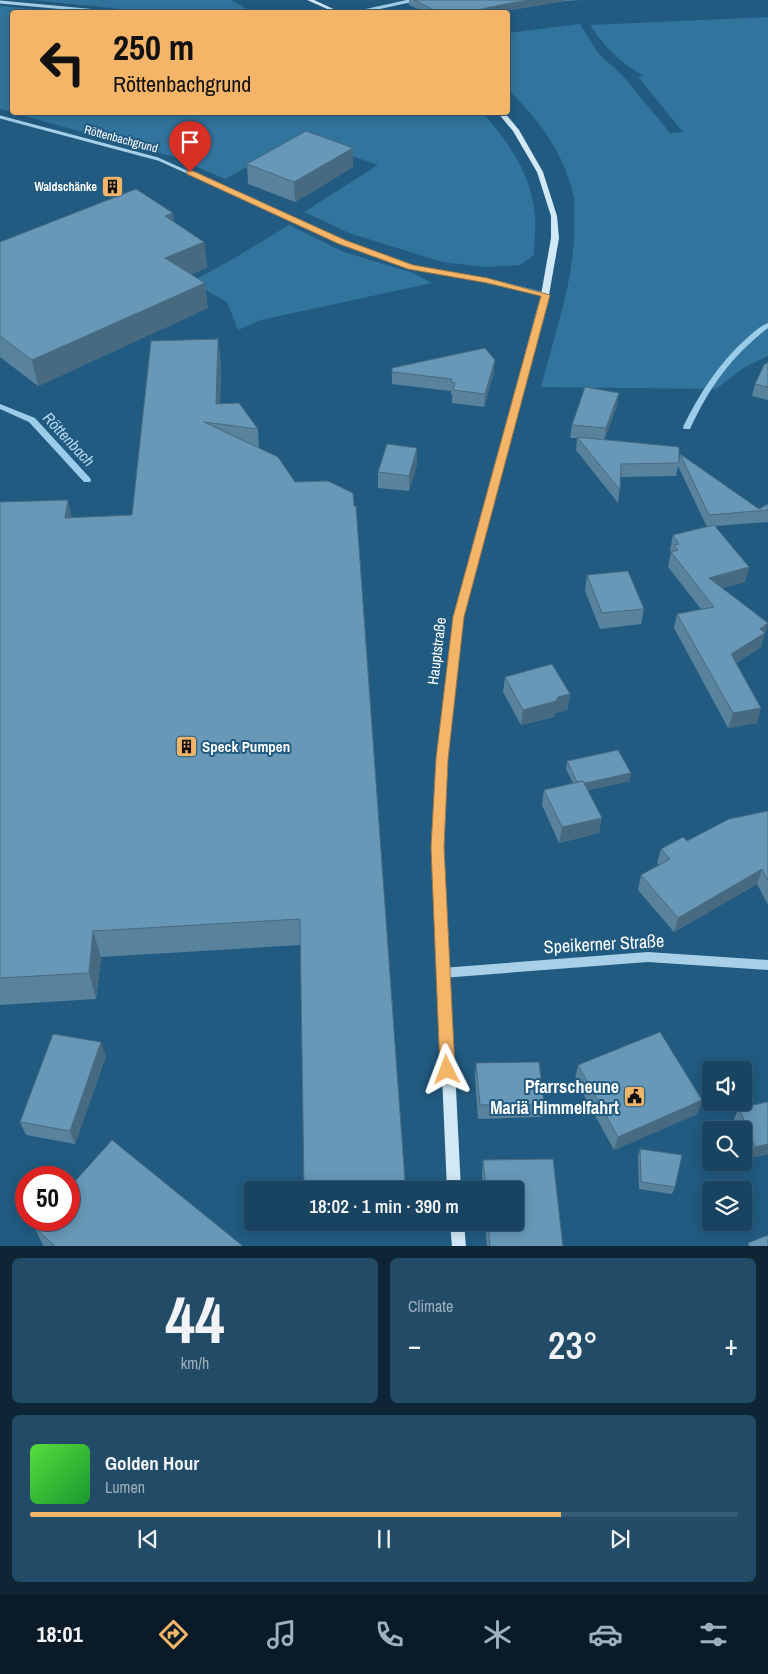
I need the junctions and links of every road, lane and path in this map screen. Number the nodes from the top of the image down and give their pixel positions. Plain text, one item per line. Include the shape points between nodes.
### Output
1 (310, 0) edge
2 (414, 0) edge
3 (0, 2) edge
4 (86, 10) edge
5 (332, 10) edge
6 (368, 10) edge
7 (503, 115) edge
8 (0, 117) edge
9 (545, 295) junction
10 (768, 965) edge
11 (442, 973) junction
12 (454, 1181) edge
13 (458, 1231) edge
14 (459, 1246) edge

1 - 5 main road
2 - 6 street
3 - 4 street
7 - 9 main road, Hauptstraße via 534,159 554,216 556,238
8 - 9 street, Röttenbachgrund via 158,159 342,242 411,267 487,280
9 - 11 main road, Hauptstraße via 458,617 442,759 438,847
10 - 11 street, Speikerner Straße via 648,957
11 - 12 main road, Hauptstraße
13 - 14 main road

